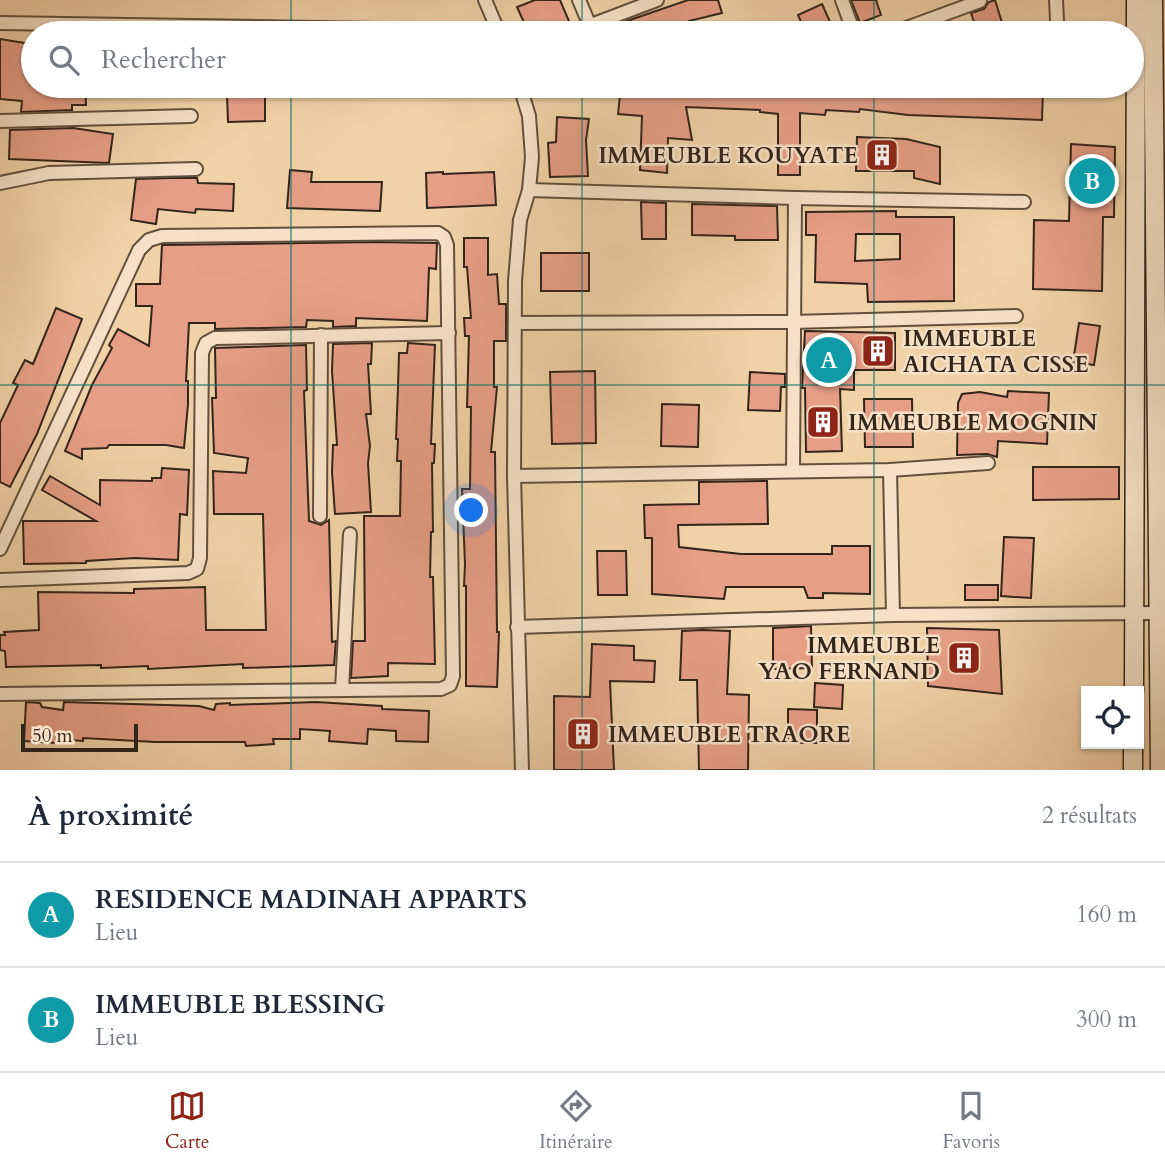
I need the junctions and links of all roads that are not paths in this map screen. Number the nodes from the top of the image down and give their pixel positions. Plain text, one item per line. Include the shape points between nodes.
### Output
1 (485, 0) edge
2 (579, 0) edge
3 (657, 0) edge
4 (842, 0) edge
5 (1056, 0) edge
6 (1136, 0) edge
7 (1153, 0) edge
8 (980, 1) edge
9 (494, 21) edge
10 (588, 21) edge
11 (610, 21) edge
12 (850, 21) edge
13 (926, 21) edge
14 (1057, 21) edge
15 (1136, 21) edge
16 (0, 23) edge
17 (21, 23) edge
18 (524, 98) edge
19 (1135, 98) edge
20 (191, 116) dead end
21 (0, 121) edge
22 (196, 169) dead end
23 (1135, 172) junction
24 (1160, 172) edge
25 (0, 183) edge
26 (529, 190) junction
27 (795, 198) junction
28 (1024, 202) dead end
29 (1016, 317) dead end
30 (793, 322) junction
31 (515, 323) junction
32 (449, 333) junction
33 (321, 335) junction
34 (1135, 448) junction
35 (1161, 449) edge
36 (988, 463) dead end
37 (890, 470) junction
38 (793, 471) junction
39 (514, 476) junction
40 (320, 516) dead end
41 (350, 534) dead end
42 (0, 549) edge
43 (0, 580) edge
44 (1157, 613) junction
45 (1135, 614) junction
46 (893, 615) junction
47 (517, 626) junction
48 (1134, 686) edge
49 (342, 690) junction
50 (0, 694) edge
51 (1133, 749) edge
52 (522, 770) edge
53 (1133, 770) edge
54 (1160, 770) edge

1 - 9 street
2 - 10 street
3 - 11 street
4 - 12 street
5 - 14 street
6 - 15 street
7 - 24 street
8 - 13 street
16 - 17 street
18 - 26 street via 532,157
19 - 23 street
20 - 21 street
22 - 25 street via 49,173
23 - 24 street
23 - 34 street
24 - 35 street
26 - 27 street
26 - 31 street via 516,244
27 - 28 street
27 - 30 street
29 - 30 street
30 - 31 street
30 - 38 street
31 - 39 street
32 - 33 street
32 - 42 street via 447,245 438,233 162,236 149,240 139,250
32 - 49 street via 453,676 450,685 442,689
33 - 40 street
33 - 43 street via 215,338 206,343 202,353 197,569
34 - 35 street
34 - 45 street
35 - 44 street
36 - 37 street
37 - 38 street
37 - 46 street
38 - 39 street
39 - 47 street
41 - 49 street
44 - 45 street
44 - 54 street
45 - 46 street
45 - 48 street
46 - 47 street
47 - 52 street
49 - 50 street
51 - 53 street

